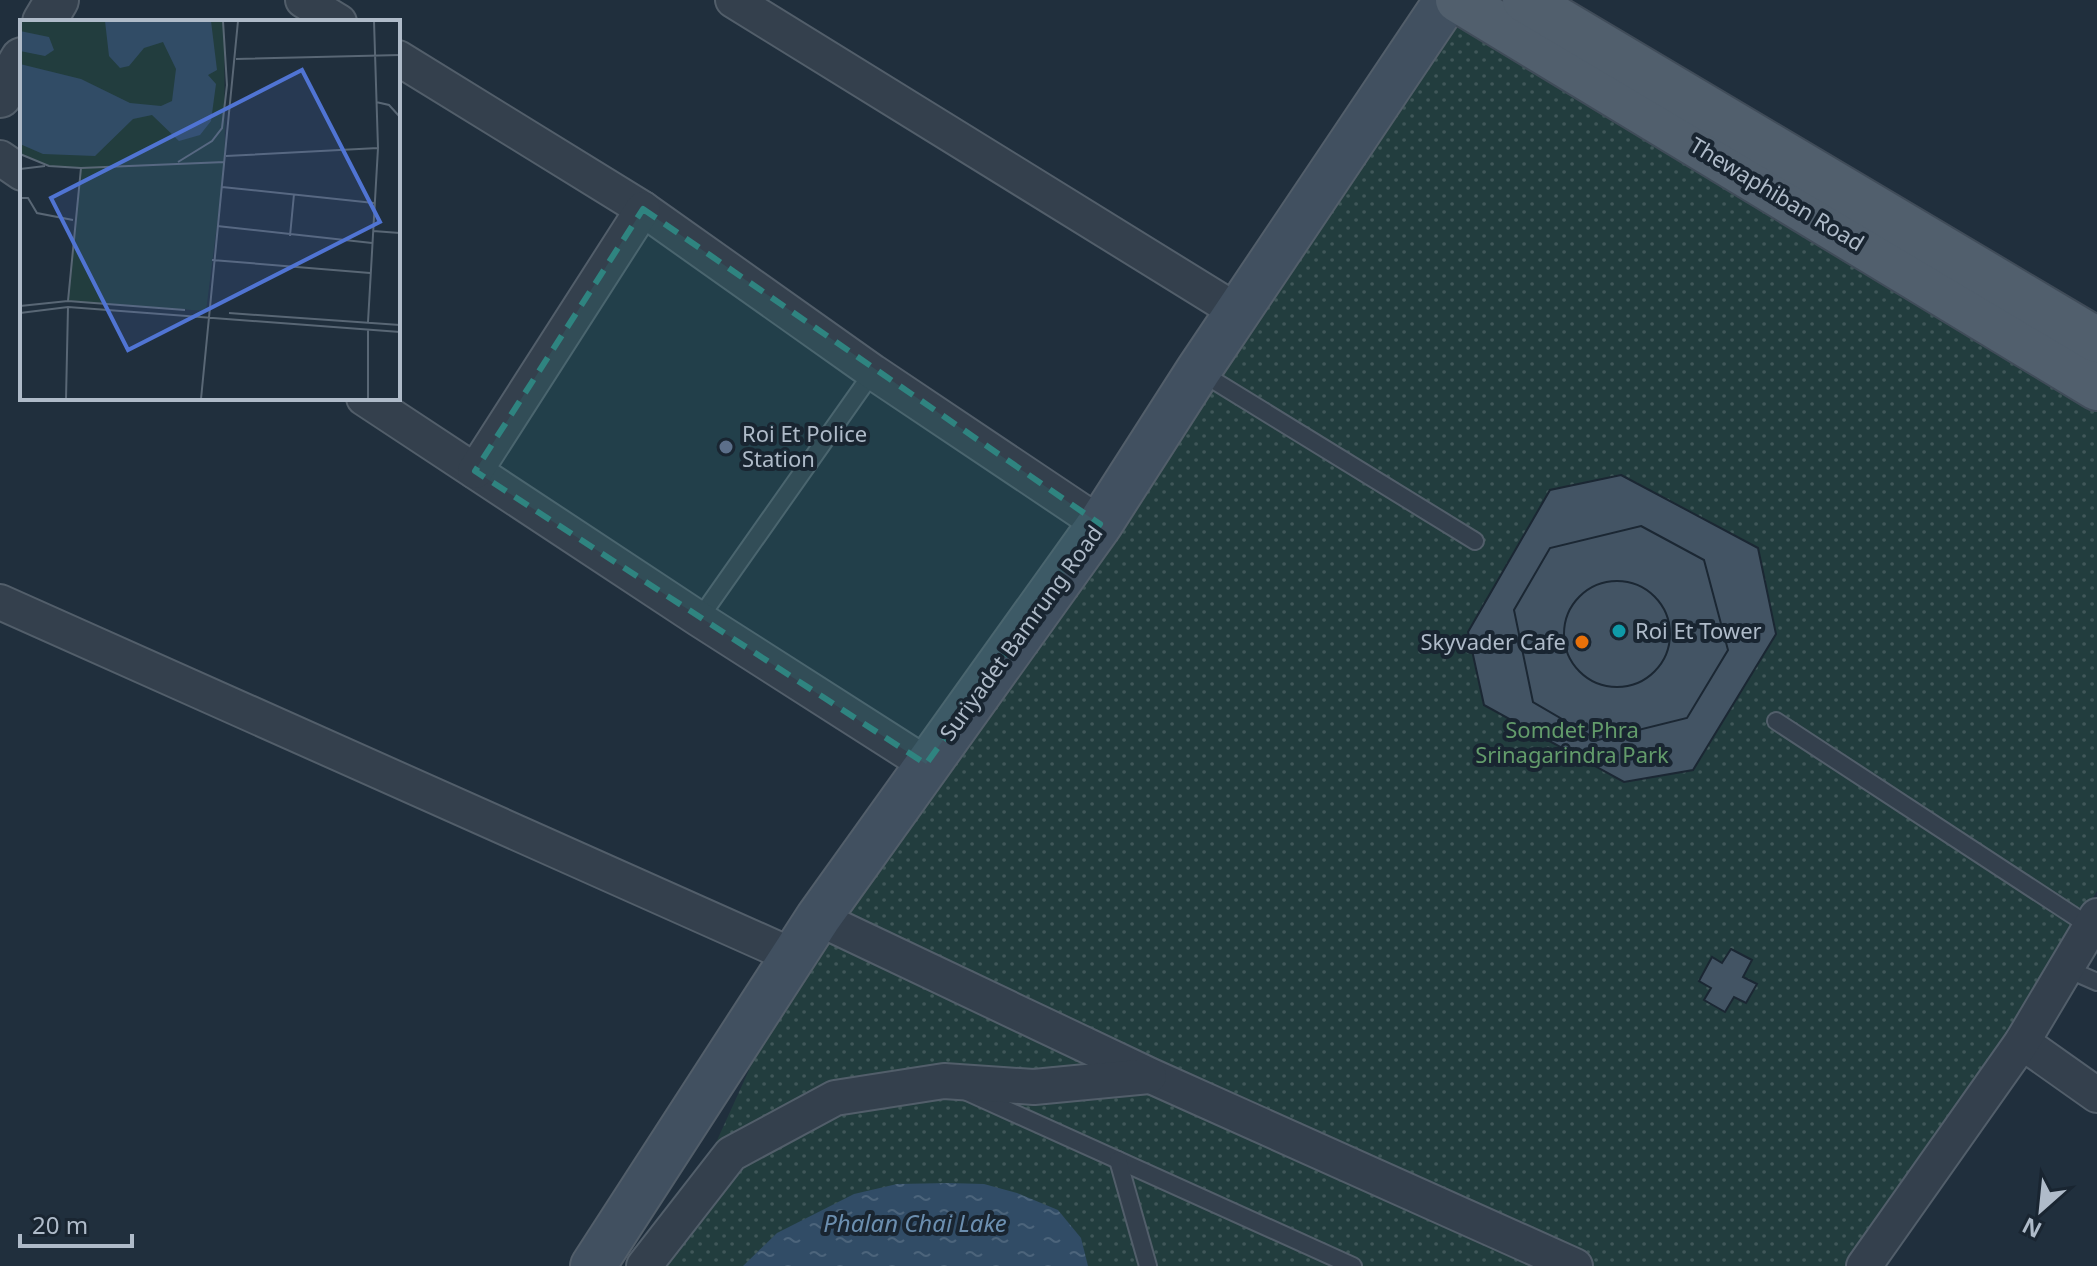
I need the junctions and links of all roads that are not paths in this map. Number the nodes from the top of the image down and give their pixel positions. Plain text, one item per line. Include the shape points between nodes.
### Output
1 (57, 0) edge
2 (303, 0) edge
3 (733, 0) edge
4 (1447, 0) edge
5 (1458, 0) edge
6 (1525, 0) edge
7 (45, 20) edge
8 (336, 20) edge
9 (400, 59) edge
10 (20, 62) edge
11 (0, 96) edge
12 (0, 158) edge
13 (20, 172) edge
14 (643, 209) junction
15 (1238, 312) junction
16 (2097, 340) edge
17 (1198, 371) junction
18 (873, 372) junction
19 (2097, 388) edge
20 (367, 400) edge
21 (475, 471) junction
22 (1100, 524) junction
23 (1475, 541) dead end
24 (0, 602) edge
25 (699, 619) junction
26 (1776, 721) dead end
27 (926, 764) junction
28 (818, 918) junction
29 (2094, 921) edge
30 (793, 956) junction
31 (2065, 968) junction
32 (2097, 982) edge
33 (2022, 1042) junction
34 (1151, 1076) junction
35 (944, 1081) junction
36 (2097, 1095) edge
37 (1118, 1160) junction
38 (593, 1266) edge
39 (644, 1266) edge
40 (1148, 1266) edge
41 (1353, 1266) edge
42 (1575, 1266) edge
43 (1864, 1266) edge

1 - 7 street
2 - 8 street
3 - 15 street
4 - 15 main road, Suriyadet Bamrung Road
5 - 19 main road, Thewaphiban Road
6 - 16 main road, Thewaphiban Road
9 - 14 street
10 - 11 street
12 - 13 street
14 - 18 street
14 - 21 street
15 - 17 main road, Suriyadet Bamrung Road
17 - 22 main road, Suriyadet Bamrung Road
17 - 23 lane
18 - 22 street
18 - 25 lane
20 - 21 street
21 - 25 street
22 - 27 main road, Suriyadet Bamrung Road
24 - 30 street
25 - 27 street
26 - 29 lane
27 - 28 main road, Suriyadet Bamrung Road
28 - 30 main road, Suriyadet Bamrung Road
28 - 34 street
29 - 31 street
30 - 38 main road, Suriyadet Bamrung Road
31 - 32 lane
31 - 33 street
33 - 36 street
33 - 43 street
34 - 35 street via 1034,1087
34 - 42 street
35 - 37 lane
35 - 39 street via 835,1098 731,1154
37 - 40 lane
37 - 41 lane

